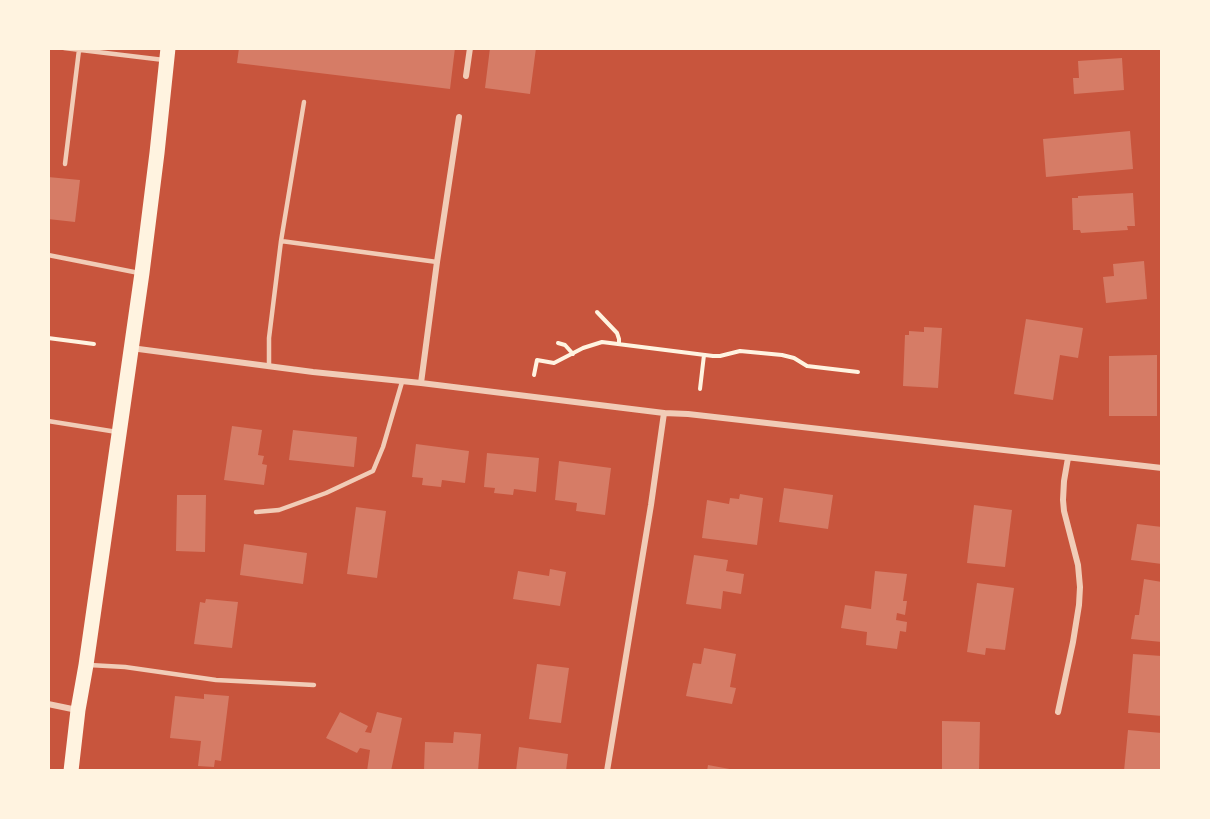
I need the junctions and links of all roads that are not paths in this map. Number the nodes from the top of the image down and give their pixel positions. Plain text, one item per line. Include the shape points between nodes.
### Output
1 (64, 48) edge
2 (470, 48) edge
3 (79, 50) junction
4 (167, 54) edge
5 (466, 76) dead end
6 (304, 102) dead end
7 (459, 117) dead end
8 (65, 164) dead end
9 (281, 241) junction
10 (48, 255) edge
11 (437, 262) junction
12 (141, 273) junction
13 (130, 348) junction
14 (269, 366) junction
15 (402, 382) junction
16 (421, 383) junction
17 (664, 413) junction
18 (48, 421) edge
19 (119, 433) junction
20 (1068, 458) junction
21 (1162, 468) edge
22 (256, 512) dead end
23 (86, 665) junction
24 (314, 686) dead end
25 (48, 704) edge
26 (78, 710) junction
27 (1058, 712) dead end
28 (71, 771) edge
29 (607, 771) edge

1 - 3 lane
2 - 5 street
3 - 4 lane
3 - 8 lane
4 - 12 main road
6 - 9 lane
7 - 11 street
9 - 11 lane
9 - 14 lane
10 - 12 lane
11 - 16 street
12 - 13 main road
13 - 14 street
13 - 19 main road
14 - 15 street
15 - 16 street
15 - 22 lane via 373,471 279,510
16 - 17 street
17 - 20 street
17 - 29 street
18 - 19 lane
19 - 23 main road
20 - 21 street
20 - 27 street via 1064,511 1080,586
23 - 24 lane via 216,680
23 - 26 main road
25 - 26 street
26 - 28 main road

